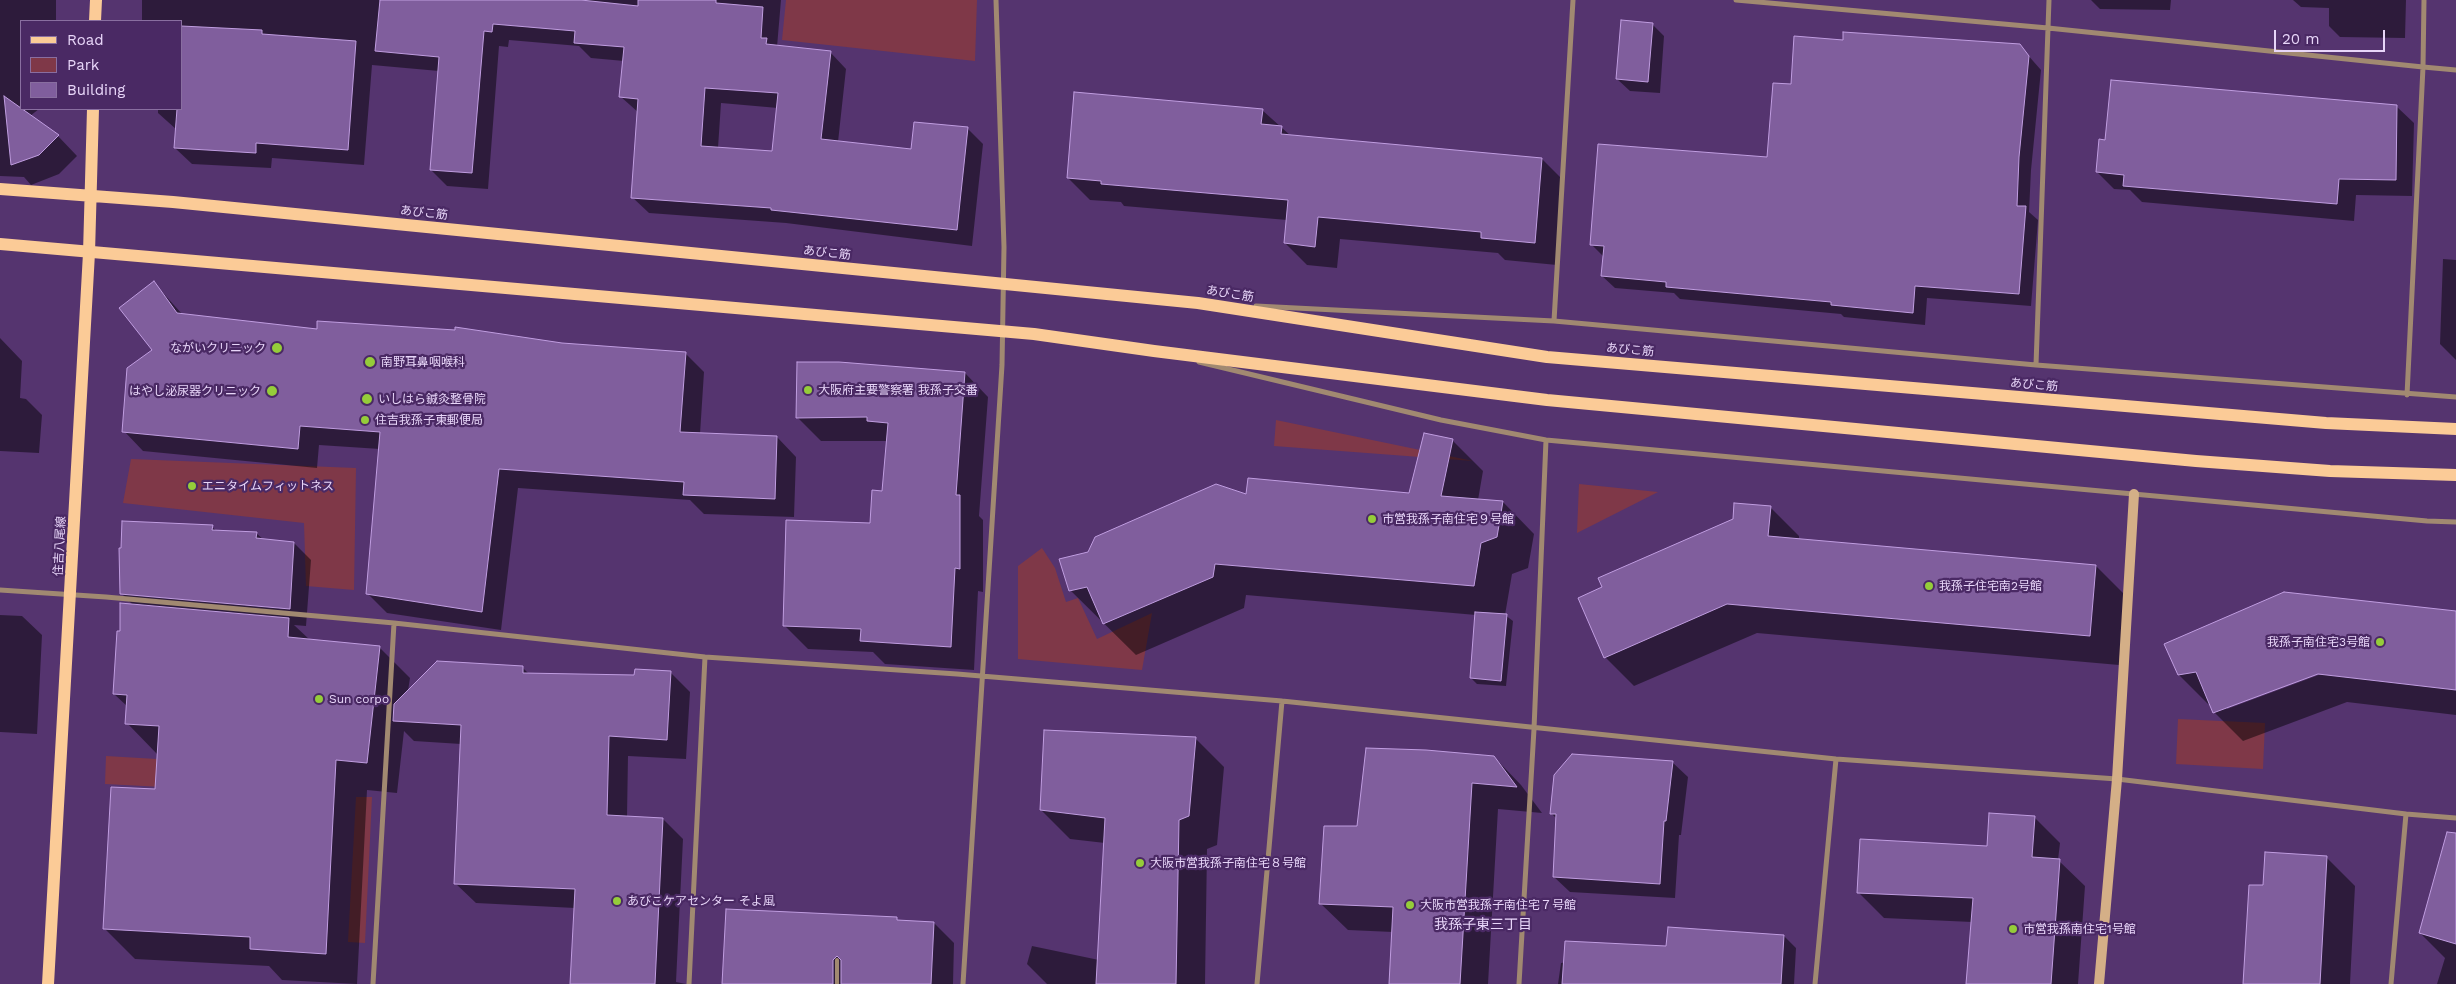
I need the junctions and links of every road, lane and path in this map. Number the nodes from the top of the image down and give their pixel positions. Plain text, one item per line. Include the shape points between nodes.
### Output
1 (96, 0) edge
2 (996, 0) edge
3 (1573, 0) edge
4 (1736, 0) edge
5 (2049, 0) edge
6 (2424, 0) edge
7 (95, 20) edge
8 (2048, 28) junction
9 (2423, 67) junction
10 (2456, 70) edge
11 (93, 110) edge
12 (0, 189) edge
13 (91, 196) junction
14 (0, 244) edge
15 (89, 252) junction
16 (1004, 284) junction
17 (1198, 303) junction
18 (1554, 321) junction
19 (1003, 331) junction
20 (1154, 351) junction
21 (2036, 365) junction
22 (2407, 395) junction
23 (2456, 397) edge
24 (2456, 429) edge
25 (1546, 440) junction
26 (2456, 475) edge
27 (2134, 494) junction
28 (2456, 522) edge
29 (0, 590) edge
30 (71, 595) junction
31 (394, 623) junction
32 (705, 657) junction
33 (981, 676) junction
34 (1282, 701) junction
35 (1534, 729) junction
36 (1836, 759) junction
37 (2117, 779) junction
38 (2406, 814) junction
39 (2456, 818) edge
40 (837, 960) dead end
41 (48, 984) edge
42 (373, 984) edge
43 (689, 984) edge
44 (837, 984) edge
45 (964, 984) edge
46 (1257, 984) edge
47 (1519, 984) edge
48 (1815, 984) edge
49 (2099, 984) edge
50 (2391, 984) edge

1 - 7 main road
2 - 16 street
3 - 18 street
4 - 8 street
5 - 8 street
6 - 9 street
8 - 9 street
8 - 21 street
9 - 10 street
9 - 22 street
11 - 13 main road, 住吉八尾線
12 - 13 main road, あびこ筋
13 - 15 main road, 住吉八尾線
13 - 16 main road, あびこ筋
14 - 15 main road
15 - 19 main road
15 - 30 main road, 住吉八尾線
16 - 17 main road, あびこ筋
16 - 19 street
17 - 18 street
17 - 24 main road, あびこ筋 via 1547,357 2326,423
18 - 21 street
19 - 20 main road
19 - 33 street
20 - 25 street via 1441,420
20 - 26 main road via 1547,400 2196,461 2330,471
21 - 22 street
22 - 23 street
25 - 27 street
25 - 35 street
27 - 28 street
27 - 37 street
29 - 30 street
30 - 31 street
30 - 41 main road, 住吉八尾線
31 - 32 street
31 - 42 street
32 - 33 street
32 - 43 street
33 - 34 street
33 - 45 street
34 - 35 street
34 - 46 street
35 - 36 street
35 - 47 street
36 - 37 street
36 - 48 street
37 - 38 street
37 - 49 street
38 - 39 street
38 - 50 street
40 - 44 lane

